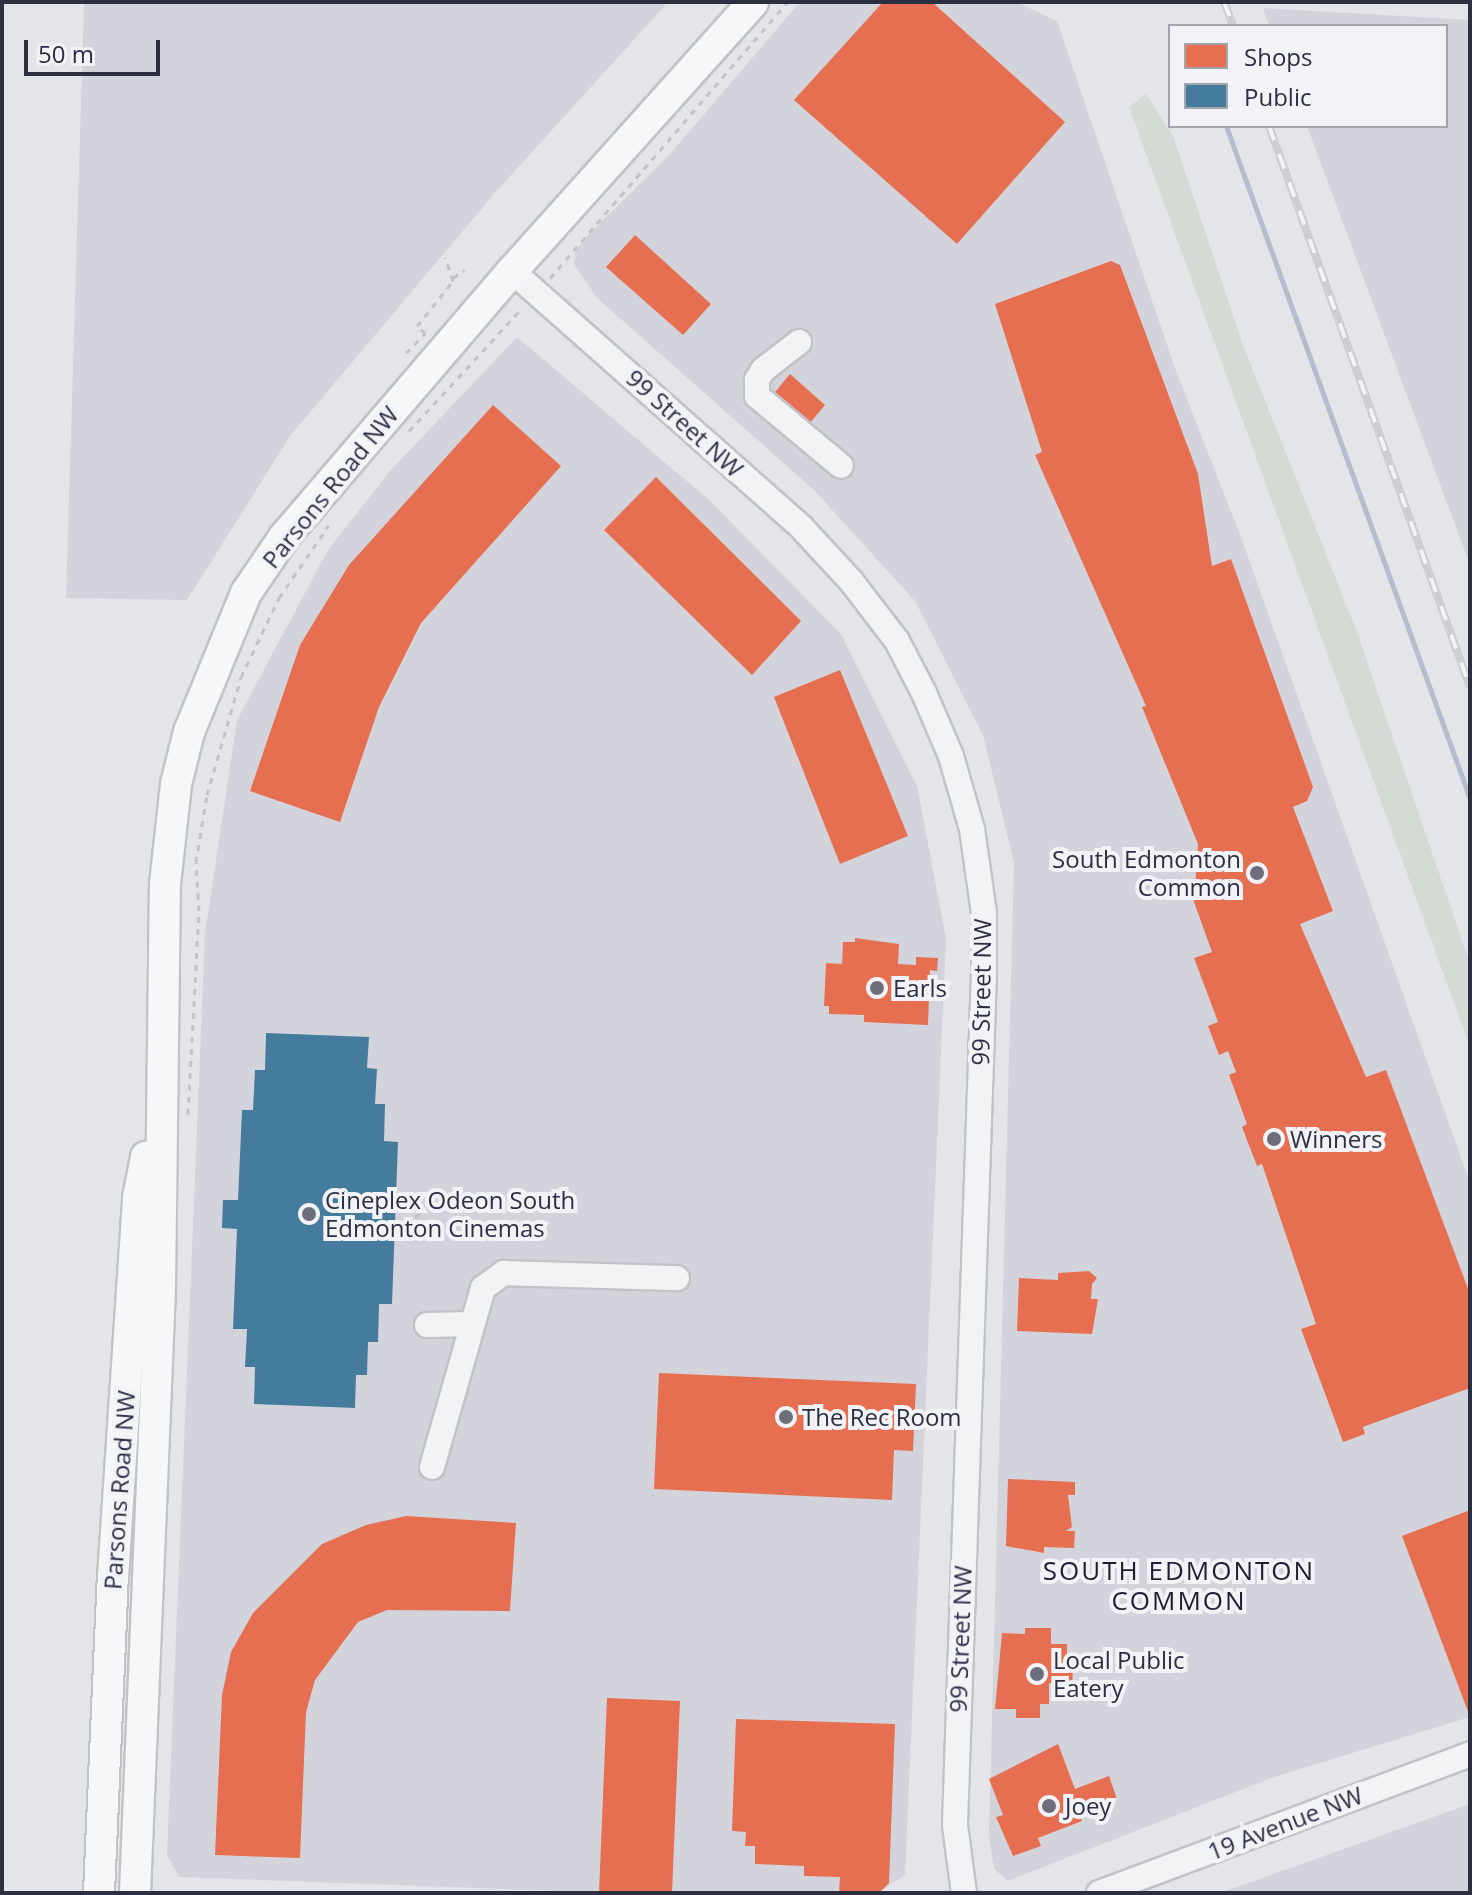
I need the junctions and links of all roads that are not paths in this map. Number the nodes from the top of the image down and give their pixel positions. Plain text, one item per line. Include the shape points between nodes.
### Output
1 (753, 2) edge
2 (512, 271) junction
3 (799, 342) dead end
4 (841, 466) dead end
5 (160, 1089) junction
6 (677, 1278) dead end
7 (472, 1324) junction
8 (427, 1325) dead end
9 (432, 1467) dead end
10 (1470, 1754) edge
11 (99, 1893) edge
12 (135, 1893) edge
13 (964, 1893) edge
14 (1099, 1893) edge

1 - 2 main road, Parsons Road NW
2 - 5 main road, Parsons Road NW via 284,537 246,593 223,642 176,784 165,884
2 - 13 street, 99 Street NW via 802,528 851,581 897,641 924,693 951,756 972,829 984,913 984,972 955,1825
3 - 4 street via 763,370 757,396
5 - 11 main road, Parsons Road NW via 137,1213
5 - 12 main road, Parsons Road NW via 160,1288
6 - 7 street via 504,1273 483,1288
7 - 8 street
7 - 9 street
10 - 14 street, 19 Avenue NW

